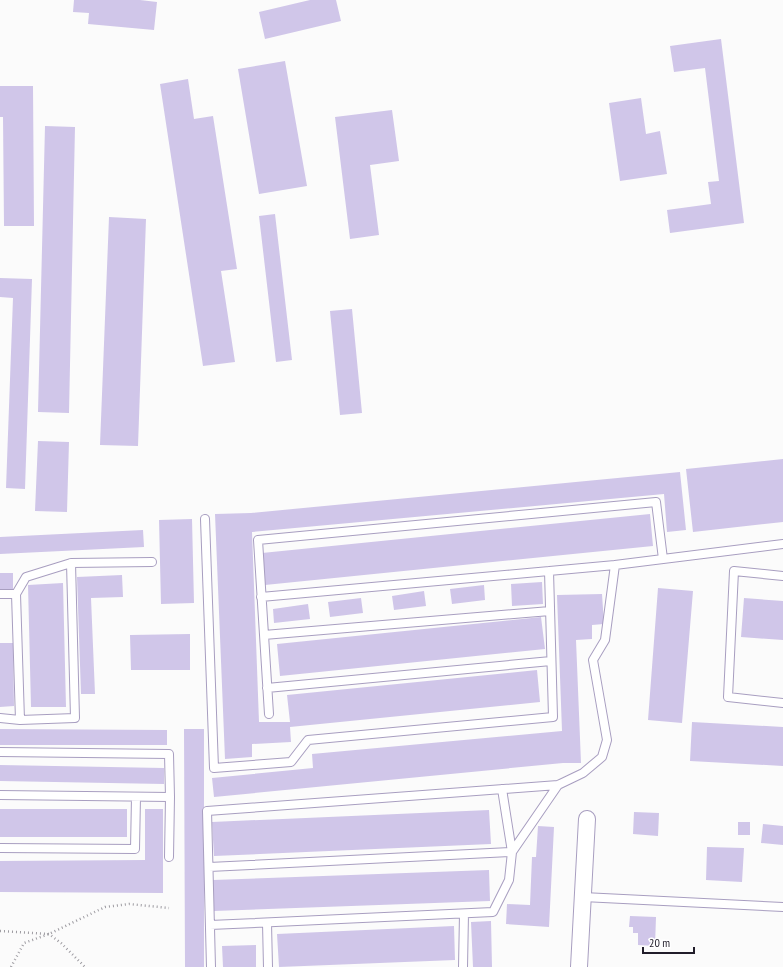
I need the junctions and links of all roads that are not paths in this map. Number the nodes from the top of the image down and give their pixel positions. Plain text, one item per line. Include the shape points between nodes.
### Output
1 (206, 519) dead end
2 (783, 544) edge
3 (663, 559) junction
4 (152, 562) dead end
5 (71, 563) junction
6 (615, 565) junction
7 (549, 571) junction
8 (783, 576) edge
9 (0, 594) edge
10 (16, 594) junction
11 (261, 597) junction
12 (550, 612) junction
13 (264, 635) junction
14 (551, 661) junction
15 (267, 688) junction
16 (783, 703) edge
17 (269, 714) dead end
18 (0, 718) edge
19 (20, 720) junction
20 (0, 752) edge
21 (558, 785) junction
22 (502, 789) junction
23 (0, 795) edge
24 (136, 797) junction
25 (170, 797) junction
26 (587, 819) dead end
27 (0, 848) edge
28 (512, 852) junction
29 (169, 857) dead end
30 (209, 867) junction
31 (583, 897) junction
32 (783, 907) edge
33 (464, 914) junction
34 (267, 923) junction
35 (210, 925) junction
36 (211, 967) edge
37 (268, 967) edge
38 (463, 967) edge
39 (579, 967) edge

1 - 14 lane via 214,768 290,762 308,740 553,717
2 - 3 lane
3 - 6 lane
3 - 11 lane via 656,502 258,540
4 - 5 lane
5 - 10 lane via 26,577
5 - 19 lane via 75,718
6 - 7 lane
6 - 21 lane via 605,640 593,660 607,740 602,757 583,773
7 - 11 lane
7 - 12 lane
8 - 16 lane via 734,571 728,697
9 - 10 lane
10 - 19 lane
11 - 13 lane
12 - 13 lane
12 - 14 lane
13 - 15 lane
14 - 15 lane
15 - 17 lane
18 - 19 lane
20 - 25 lane via 169,754
21 - 22 lane
21 - 28 lane
22 - 28 lane
22 - 30 lane via 207,811
23 - 24 lane
24 - 25 lane
24 - 27 lane via 135,849
25 - 29 lane
26 - 31 street
28 - 30 lane
28 - 33 lane via 509,880 493,912
30 - 35 lane
31 - 32 lane
31 - 39 street
33 - 34 lane
33 - 38 lane
34 - 35 lane
34 - 37 lane
35 - 36 lane

